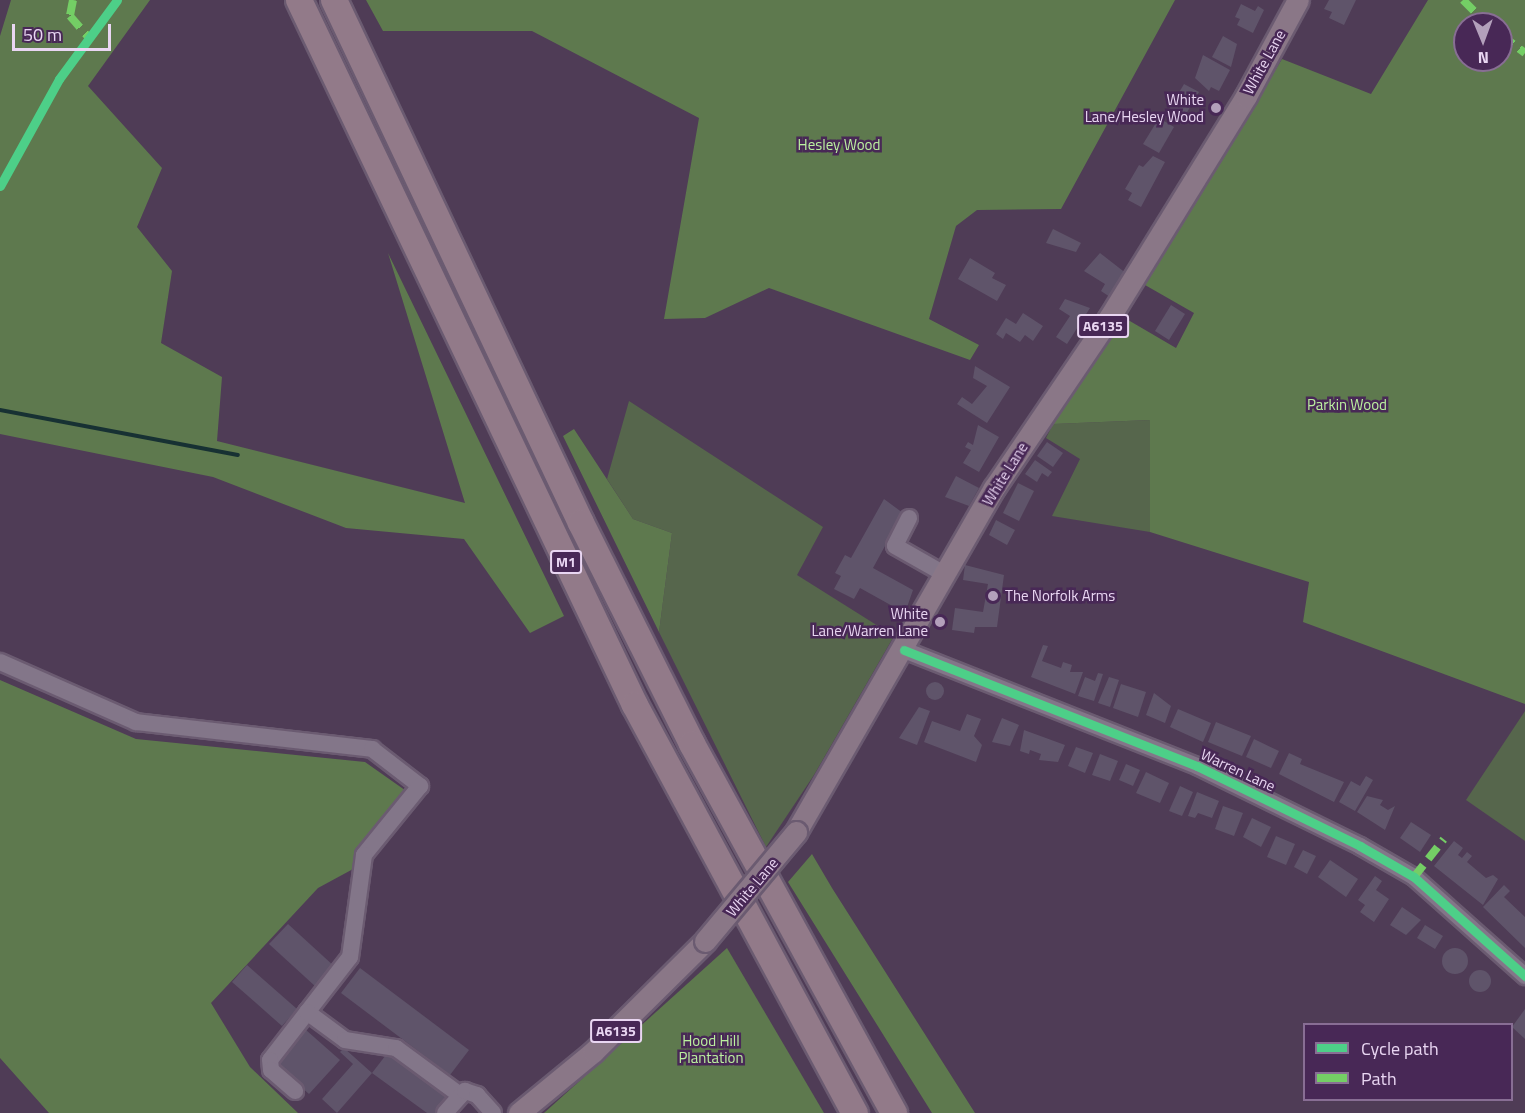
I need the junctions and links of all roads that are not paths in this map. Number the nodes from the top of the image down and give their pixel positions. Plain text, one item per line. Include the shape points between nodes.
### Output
1 (299, 0) edge
2 (334, 0) edge
3 (1298, 0) edge
4 (909, 518) dead end
5 (946, 575) junction
6 (904, 650) junction
7 (0, 662) edge
8 (1525, 976) edge
9 (307, 1012) junction
10 (851, 1038) junction
11 (295, 1091) dead end
12 (460, 1095) junction
13 (445, 1113) edge
14 (493, 1113) edge
15 (519, 1113) edge
16 (855, 1113) edge
17 (894, 1113) edge
18 (901, 1113) edge

1 - 16 highway, M1 via 634,705
2 - 10 highway, M1 via 592,544 692,744
3 - 5 main road, White Lane / A6135 via 1246,96 1109,318 994,488
4 - 5 street via 895,546
5 - 6 main road, White Lane / A6135
6 - 8 street, Warren Lane via 1197,766 1360,846 1414,877
6 - 15 main road, White Lane / A6135, bridge via 796,832 705,941 593,1052
7 - 9 street via 136,722 372,749 420,786 368,847 350,957
9 - 11 street via 270,1060 271,1070
9 - 12 street via 345,1040 396,1048
10 - 17 highway, M1
10 - 18 highway, M1
12 - 13 street
12 - 14 street via 477,1095

